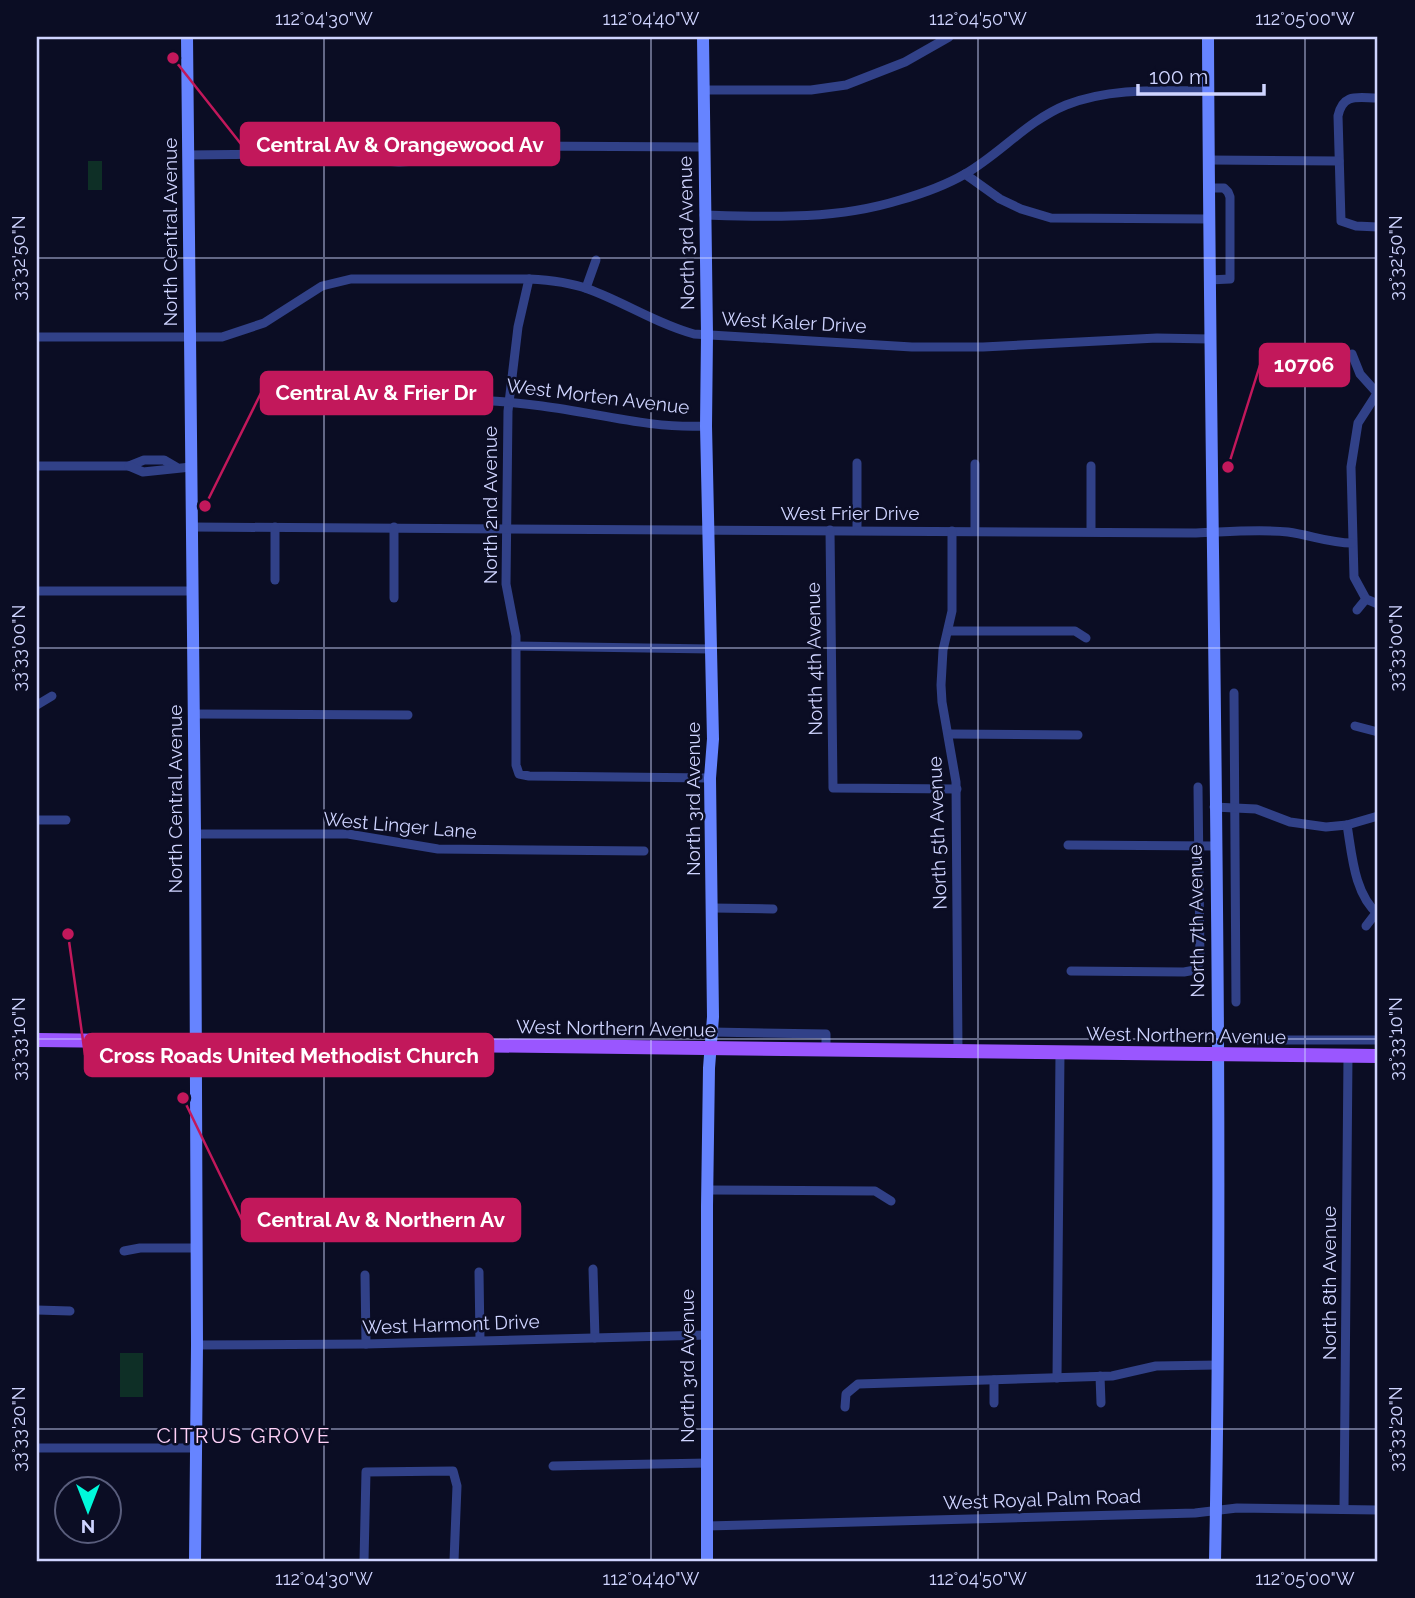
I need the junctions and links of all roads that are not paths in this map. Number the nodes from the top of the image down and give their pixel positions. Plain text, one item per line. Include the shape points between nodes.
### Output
1 (187, 37) edge
2 (703, 37) edge
3 (949, 37) edge
4 (1208, 37) edge
5 (704, 90) junction
6 (1209, 91) junction
7 (1378, 98) edge
8 (704, 147) junction
9 (188, 155) junction
10 (1209, 160) junction
11 (1339, 161) junction
12 (965, 174) junction
13 (1209, 188) junction
14 (704, 215) junction
15 (1209, 219) junction
16 (1378, 227) edge
17 (596, 260) dead end
18 (529, 279) junction
19 (1209, 280) junction
20 (586, 288) junction
21 (708, 335) junction
22 (37, 337) edge
23 (190, 337) junction
24 (1210, 339) junction
25 (1352, 354) dead end
26 (1378, 393) edge
27 (509, 402) junction
28 (361, 405) dead end
29 (706, 426) junction
30 (857, 463) dead end
31 (975, 464) dead end
32 (37, 466) edge
33 (1091, 466) dead end
34 (191, 467) junction
35 (192, 527) junction
36 (275, 527) junction
37 (394, 527) junction
38 (506, 528) junction
39 (708, 530) junction
40 (830, 530) junction
41 (857, 530) junction
42 (952, 531) junction
43 (975, 531) junction
44 (1091, 531) junction
45 (1212, 532) junction
46 (1352, 543) junction
47 (275, 580) dead end
48 (37, 591) edge
49 (193, 591) junction
50 (394, 598) dead end
51 (1366, 599) junction
52 (1378, 604) edge
53 (1357, 610) dead end
54 (948, 631) junction
55 (1086, 638) dead end
56 (516, 646) junction
57 (712, 649) junction
58 (1234, 693) dead end
59 (52, 696) dead end
60 (37, 705) edge
61 (193, 714) junction
62 (408, 715) dead end
63 (1355, 726) dead end
64 (1378, 732) edge
65 (949, 734) junction
66 (1078, 734) dead end
67 (710, 778) junction
68 (1199, 787) dead end
69 (957, 789) junction
70 (1214, 807) junction
71 (1235, 807) junction
72 (1378, 816) edge
73 (37, 820) edge
74 (66, 820) dead end
75 (1347, 825) junction
76 (195, 834) junction
77 (1068, 845) dead end
78 (1199, 846) junction
79 (1215, 846) junction
80 (644, 851) dead end
81 (713, 908) junction
82 (773, 909) dead end
83 (1377, 913) edge
84 (1366, 926) dead end
85 (1071, 971) dead end
86 (1236, 1002) dead end
87 (712, 1032) junction
88 (37, 1040) edge
89 (1257, 1040) dead end
90 (1378, 1040) edge
91 (195, 1042) junction
92 (711, 1049) junction
93 (826, 1050) junction
94 (958, 1052) junction
95 (1060, 1053) junction
96 (1217, 1055) junction
97 (1348, 1056) junction
98 (1378, 1056) edge
99 (708, 1190) junction
100 (891, 1201) dead end
101 (197, 1248) junction
102 (124, 1251) dead end
103 (593, 1269) dead end
104 (479, 1272) dead end
105 (365, 1275) dead end
106 (37, 1310) edge
107 (69, 1311) dead end
108 (707, 1335) junction
109 (595, 1338) junction
110 (480, 1340) junction
111 (366, 1344) junction
112 (197, 1345) junction
113 (1218, 1365) junction
114 (1100, 1376) junction
115 (1057, 1378) junction
116 (993, 1380) junction
117 (993, 1403) dead end
118 (1101, 1403) dead end
119 (845, 1407) dead end
120 (37, 1448) edge
121 (196, 1448) junction
122 (707, 1463) junction
123 (553, 1466) dead end
124 (1344, 1509) junction
125 (1216, 1510) junction
126 (1378, 1510) edge
127 (707, 1525) junction
128 (195, 1561) edge
129 (364, 1561) edge
130 (454, 1561) edge
131 (707, 1561) edge
132 (1215, 1561) edge

1 - 9 main road, North Central Avenue
2 - 5 main road, North 3rd Avenue
3 - 5 street via 905,62 846,85 811,90
4 - 6 main road, North 7th Avenue
5 - 8 main road, North 3rd Avenue
6 - 10 main road, North 7th Avenue
6 - 12 street via 1131,91 1075,102 1035,121
7 - 11 street via 1353,98 1340,107
8 - 9 street via 523,146 399,162 273,154
8 - 14 main road, North 3rd Avenue
9 - 23 main road, North Central Avenue
10 - 11 street
10 - 13 main road, North 7th Avenue
11 - 16 street via 1339,216 1343,223
12 - 14 street via 900,200 844,214
12 - 15 street via 1000,199 1051,218
13 - 15 main road, North 7th Avenue
13 - 19 street via 1224,188 1230,197 1230,279
14 - 21 main road, North 3rd Avenue
15 - 19 main road, North 7th Avenue
17 - 20 street
18 - 20 street, West Kaler Drive
18 - 23 street, West Kaler Drive via 341,281 322,286 264,323 236,334
18 - 27 street, North 2nd Avenue
19 - 24 main road, North 7th Avenue
20 - 21 street, West Kaler Drive via 663,324
21 - 24 street, West Kaler Drive via 912,347
21 - 29 main road, North 3rd Avenue
22 - 23 street, West Kaler Drive
23 - 34 main road, North Central Avenue
24 - 45 main road, North 7th Avenue
25 - 26 street via 1360,374
26 - 46 street via 1358,423 1351,467
27 - 28 street, West Morten Avenue via 433,400
27 - 29 street, West Morten Avenue via 656,425
27 - 38 street, North 2nd Avenue
29 - 39 main road, North 3rd Avenue
30 - 41 street
31 - 43 street
32 - 34 street via 129,466 144,472
33 - 44 street
34 - 35 main road, North Central Avenue
35 - 36 street, West Frier Drive
35 - 49 main road, North Central Avenue
36 - 37 street, West Frier Drive
36 - 47 street
37 - 38 street, West Frier Drive
37 - 50 street
38 - 39 street, West Frier Drive
38 - 56 street, North 2nd Avenue via 506,584
39 - 40 street, West Frier Drive
39 - 57 main road, North 3rd Avenue
40 - 41 street, West Frier Drive
40 - 69 street, North 4th Avenue via 833,788
41 - 42 street, West Frier Drive
42 - 43 street, West Frier Drive
42 - 54 street, North 5th Avenue
43 - 44 street, West Frier Drive
44 - 45 street, West Frier Drive
45 - 46 street, West Frier Drive via 1262,530
45 - 70 main road, North 7th Avenue
46 - 51 street via 1354,577
48 - 49 street
49 - 61 main road, North Central Avenue
51 - 52 street
51 - 53 street
54 - 55 street via 1075,631
54 - 65 street, North 5th Avenue via 941,685
56 - 57 street
56 - 67 street, North 2nd Avenue via 519,774
57 - 67 main road, North 3rd Avenue
58 - 71 street, North 7th Avenue
59 - 60 street
61 - 62 street
61 - 76 main road, North Central Avenue
63 - 64 street
65 - 66 street
65 - 69 street, North 5th Avenue
67 - 81 main road, North 3rd Avenue
68 - 78 street
69 - 94 street, North 5th Avenue
70 - 71 street
70 - 79 main road, North 7th Avenue
71 - 75 street via 1256,809 1290,822
71 - 86 street, North 7th Avenue
72 - 75 street
73 - 74 street
75 - 83 street via 1356,875
76 - 80 street, West Linger Lane via 359,835 451,849
76 - 91 main road, North Central Avenue
77 - 78 street
78 - 79 street
78 - 85 street via 1200,962 1195,970
79 - 96 main road, North 7th Avenue
81 - 82 street
81 - 87 main road, North 3rd Avenue
83 - 84 street
87 - 92 main road, North 3rd Avenue
87 - 93 street, West Northern Avenue via 826,1034
88 - 91 main road, West Northern Avenue
89 - 90 street, West Northern Avenue
91 - 92 main road, West Northern Avenue
91 - 101 main road, North Central Avenue
92 - 93 main road, West Northern Avenue
92 - 99 main road, North 3rd Avenue
93 - 94 main road, West Northern Avenue
94 - 95 main road, West Northern Avenue
95 - 96 main road, West Northern Avenue
95 - 115 street
96 - 97 main road, West Northern Avenue
96 - 113 main road, North 7th Avenue
97 - 98 main road, West Northern Avenue
97 - 124 street, North 8th Avenue
99 - 100 street via 875,1191
99 - 108 main road, North 3rd Avenue
101 - 102 street
101 - 112 main road, North Central Avenue
103 - 109 street
104 - 110 street
105 - 111 street
106 - 107 street
108 - 109 street, West Harmont Drive
108 - 122 main road, North 3rd Avenue
109 - 110 street, West Harmont Drive
110 - 111 street, West Harmont Drive
111 - 112 street, West Harmont Drive
112 - 121 main road, North Central Avenue
113 - 114 street via 1156,1366
113 - 125 main road, North 7th Avenue
114 - 115 street
114 - 118 street
115 - 116 street
116 - 117 street
116 - 119 street via 858,1384 846,1394
120 - 121 street
121 - 128 main road, North Central Avenue
122 - 123 street
122 - 127 main road, North 3rd Avenue
124 - 125 street, West Royal Palm Road
124 - 126 street, West Royal Palm Road
125 - 127 street, West Royal Palm Road
125 - 132 main road, North 7th Avenue
127 - 131 main road, North 3rd Avenue
129 - 130 street via 366,1472 453,1471 457,1486

